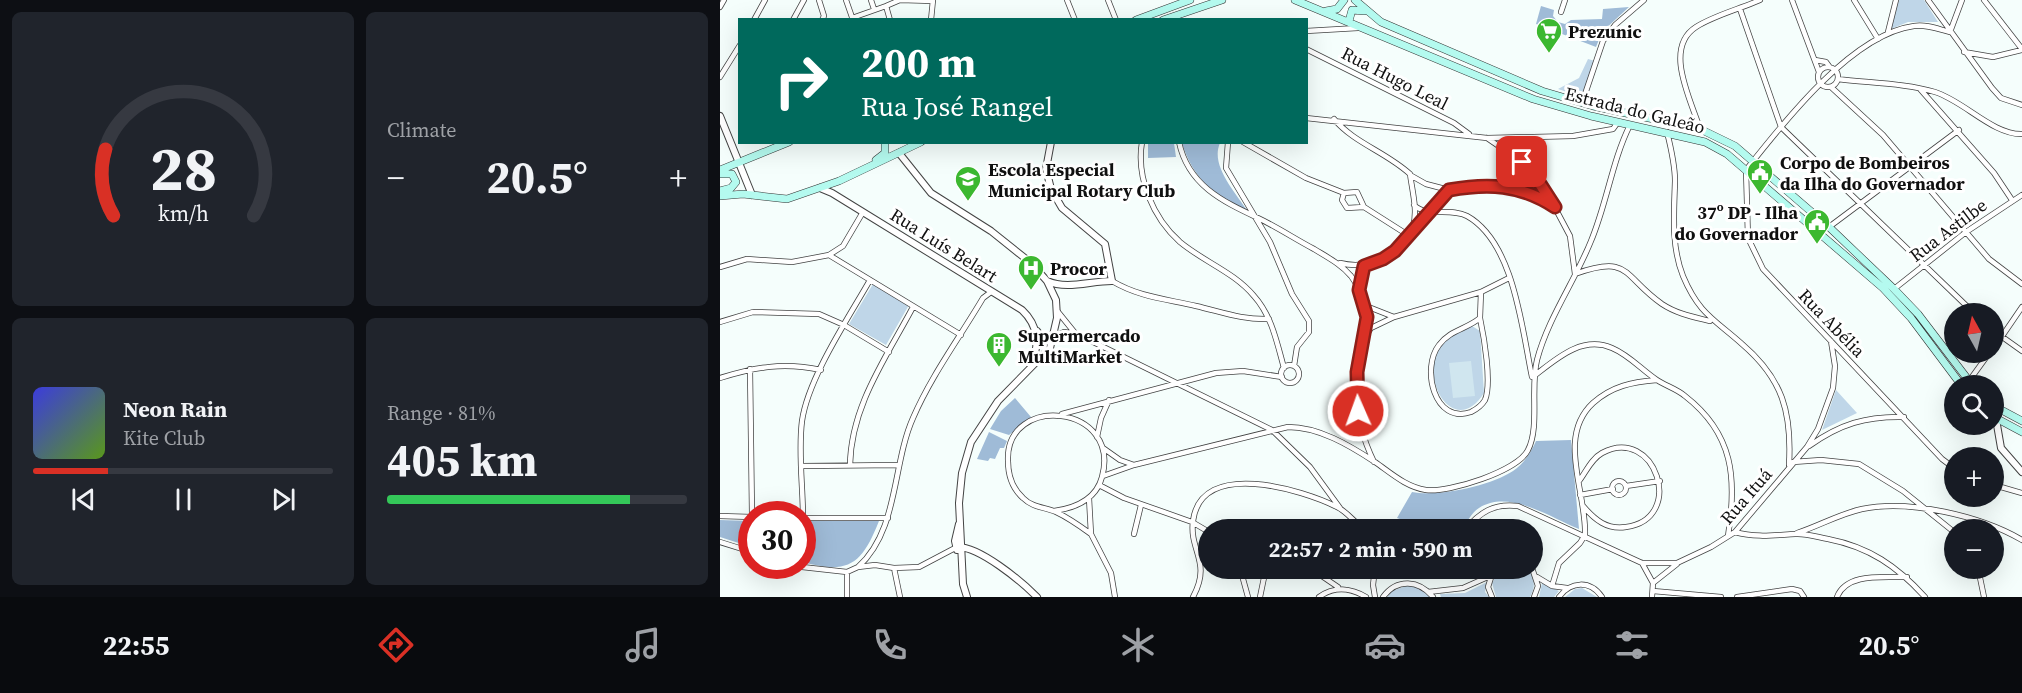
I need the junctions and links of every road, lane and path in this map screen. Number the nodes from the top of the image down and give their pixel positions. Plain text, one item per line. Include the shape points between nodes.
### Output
1 (724, 0) edge
2 (765, 0) edge
3 (804, 0) edge
4 (813, 0) edge
5 (846, 0) edge
6 (871, 0) edge
7 (900, 0) edge
8 (1067, 0) edge
9 (1108, 0) edge
10 (1190, 0) edge
11 (1222, 0) edge
12 (1295, 0) edge
13 (1344, 0) edge
14 (1355, 0) edge
15 (1565, 0) edge
16 (1644, 0) edge
17 (1760, 0) edge
18 (1792, 0) edge
19 (1854, 0) edge
20 (1896, 0) edge
21 (1928, 0) edge
22 (1962, 0) edge
23 (1984, 0) edge
24 (931, 1) edge
25 (819, 2) edge
26 (1181, 2) edge
27 (886, 6) junction
28 (720, 7) edge
29 (874, 9) junction
30 (1740, 9) junction
31 (1323, 11) junction
32 (1562, 12) dead end
33 (755, 18) edge
34 (794, 18) edge
35 (823, 18) edge
36 (852, 18) edge
37 (854, 18) edge
38 (889, 18) edge
39 (931, 18) edge
40 (1074, 18) edge
41 (1115, 18) edge
42 (1140, 18) edge
43 (1169, 18) edge
44 (1376, 18) junction
45 (1349, 21) junction
46 (1363, 27) junction
47 (1308, 31) edge
48 (1888, 32) junction
49 (1950, 32) junction
50 (1878, 39) junction
51 (738, 48) edge
52 (1308, 50) edge
53 (2022, 50) edge
54 (1964, 52) junction
55 (732, 58) junction
56 (1815, 60) junction
57 (1829, 66) junction
58 (1836, 70) junction
59 (1819, 72) junction
60 (720, 77) edge
61 (1838, 80) junction
62 (720, 84) edge
63 (1820, 84) junction
64 (1831, 87) junction
65 (1920, 89) junction
66 (1533, 99) junction
67 (1582, 103) junction
68 (2022, 105) edge
69 (720, 116) edge
70 (1308, 118) edge
71 (1334, 119) junction
72 (1618, 122) junction
73 (1454, 123) junction
74 (1630, 124) junction
75 (1781, 127) junction
76 (1700, 129) junction
77 (1959, 130) junction
78 (1667, 132) junction
79 (1452, 133) junction
80 (1468, 134) junction
81 (2022, 134) edge
82 (1487, 138) junction
83 (1500, 138) junction
84 (784, 144) edge
85 (887, 144) edge
86 (889, 144) edge
87 (917, 144) edge
88 (1051, 144) edge
89 (1142, 144) edge
90 (1180, 144) edge
91 (1228, 144) edge
92 (1246, 144) edge
93 (1498, 146) junction
94 (898, 153) junction
95 (1754, 160) junction
96 (739, 161) junction
97 (1909, 167) junction
98 (861, 170) junction
99 (1746, 170) junction
100 (720, 172) edge
101 (1410, 174) junction
102 (820, 188) junction
103 (720, 190) edge
104 (1449, 190) junction
105 (1344, 193) junction
106 (752, 195) junction
107 (2021, 195) edge
108 (720, 196) edge
109 (2012, 200) junction
110 (1859, 203) junction
111 (1414, 205) junction
112 (1364, 207) junction
113 (1555, 207) junction
114 (1429, 211) junction
115 (863, 212) junction
116 (1257, 218) junction
117 (1413, 227) junction
118 (1829, 227) junction
119 (1815, 228) junction
120 (1966, 232) junction
121 (1408, 235) junction
122 (829, 255) junction
123 (1338, 263) junction
124 (1923, 265) junction
125 (1364, 266) junction
126 (720, 267) edge
127 (1575, 274) junction
128 (1509, 278) junction
129 (870, 280) junction
130 (1047, 281) junction
131 (1112, 281) junction
132 (2022, 285) edge
133 (1066, 286) junction
134 (1894, 289) junction
135 (1359, 290) junction
136 (991, 292) junction
137 (1481, 292) junction
138 (1056, 300) junction
139 (1963, 303) edge
140 (1366, 306) junction
141 (914, 307) junction
142 (2022, 307) edge
143 (1057, 310) junction
144 (1394, 317) junction
145 (1480, 318) junction
146 (1269, 319) junction
147 (1712, 321) junction
148 (720, 322) edge
149 (1033, 324) junction
150 (844, 325) junction
151 (1924, 328) junction
152 (1077, 334) junction
153 (2004, 334) edge
154 (961, 335) junction
155 (1052, 338) junction
156 (1364, 338) junction
157 (2004, 340) edge
158 (1831, 341) junction
159 (2022, 351) edge
160 (889, 352) junction
161 (1294, 366) junction
162 (1284, 368) junction
163 (750, 369) junction
164 (821, 370) junction
165 (1024, 374) junction
166 (1961, 375) edge
167 (720, 378) edge
168 (1282, 378) junction
169 (1534, 379) junction
170 (1657, 380) junction
171 (1180, 384) junction
172 (1109, 400) junction
173 (2004, 411) edge
174 (1060, 414) junction
175 (1904, 417) junction
176 (2022, 421) edge
177 (2004, 423) edge
178 (1272, 430) junction
179 (2022, 432) edge
180 (1998, 435) edge
181 (1097, 437) junction
182 (1807, 447) junction
183 (1102, 448) junction
184 (1944, 458) edge
185 (1374, 462) junction
186 (1791, 464) junction
187 (850, 465) junction
188 (898, 465) junction
189 (1134, 465) junction
190 (802, 466) junction
191 (2022, 472) edge
192 (1103, 476) junction
193 (1579, 481) junction
194 (1660, 481) junction
195 (1099, 485) junction
196 (1626, 486) junction
197 (2004, 488) edge
198 (1613, 489) junction
199 (2022, 493) edge
200 (1580, 495) junction
201 (1089, 498) junction
202 (752, 501) edge
203 (803, 501) edge
204 (1141, 504) junction
205 (1582, 505) junction
206 (1340, 508) junction
207 (1924, 510) junction
208 (1054, 511) junction
209 (720, 516) edge
210 (738, 516) edge
211 (816, 518) edge
212 (888, 518) junction
213 (1353, 519) edge
214 (1476, 519) edge
215 (1192, 522) junction
216 (1944, 525) edge
217 (1198, 526) edge
218 (1735, 532) junction
219 (1797, 533) junction
220 (1091, 534) junction
221 (1134, 534) dead end
222 (1585, 535) junction
223 (1728, 537) junction
224 (2022, 540) edge
225 (720, 542) edge
226 (959, 543) junction
227 (738, 548) edge
228 (1641, 562) junction
229 (1677, 563) junction
230 (858, 567) junction
231 (894, 568) junction
232 (816, 569) edge
233 (847, 572) junction
234 (1907, 577) junction
235 (1243, 579) edge
236 (1264, 579) edge
237 (1324, 579) edge
238 (1374, 579) edge
239 (1483, 579) edge
240 (1489, 579) edge
241 (1537, 579) edge
242 (1540, 579) edge
243 (1980, 579) edge
244 (1653, 583) junction
245 (1552, 586) junction
246 (1567, 588) junction
247 (1344, 589) junction
248 (1800, 591) junction
249 (1428, 592) junction
250 (1652, 594) edge
251 (847, 597) edge
252 (900, 597) edge
253 (968, 597) edge
254 (1037, 597) edge
255 (1115, 597) edge
256 (1193, 597) edge
257 (1248, 597) edge
258 (1260, 597) edge
259 (1319, 597) edge
260 (1366, 597) edge
261 (1375, 597) edge
262 (1383, 597) edge
263 (1433, 597) edge
264 (1492, 597) edge
265 (1534, 597) edge
266 (1559, 597) edge
267 (1602, 597) edge
268 (1721, 597) edge
269 (1737, 597) edge
270 (1795, 597) edge
271 (1804, 597) edge
272 (1837, 597) edge
273 (1925, 597) edge
274 (1984, 597) edge

1 - 28 street
2 - 33 street
3 - 34 street
4 - 25 street
5 - 36 street
6 - 29 street
7 - 24 street
7 - 27 street
8 - 40 street
9 - 41 street
10 - 26 main road
11 - 43 main road
12 - 31 main road, Estrada do Galeão
13 - 31 main road via 1337,9
14 - 44 main road, Estrada do Galeão
15 - 32 street
16 - 67 street via 1603,41
17 - 30 street
18 - 56 street
19 - 50 street
20 - 48 street
21 - 49 street
22 - 49 street
23 - 53 street
24 - 39 street
25 - 35 street
26 - 42 main road
27 - 29 street
27 - 38 street
29 - 37 street
30 - 75 street
30 - 76 street via 1695,28 1682,44 1680,63
31 - 45 main road, Estrada do Galeão
44 - 45 main road via 1358,8 1350,12
44 - 67 main road, Estrada do Galeão via 1542,91
45 - 46 main road, Estrada do Galeão
46 - 47 street
46 - 66 main road, Estrada do Galeão
48 - 49 street via 1916,26
48 - 50 street
49 - 54 street
50 - 58 street
51 - 55 street
52 - 73 street, Rua Hugo Leal
53 - 54 street via 1992,57
54 - 68 street via 2001,98
55 - 60 street
55 - 62 street
56 - 57 street
56 - 59 street
57 - 58 street
57 - 59 street
58 - 61 street
58 - 63 street
59 - 63 street
61 - 64 street
61 - 65 street
63 - 64 street
63 - 75 street
64 - 97 street via 1883,135
65 - 77 street
65 - 81 street via 1951,98 1996,127 2014,135
66 - 67 main road via 1576,109
66 - 72 main road, Estrada do Galeão
67 - 76 main road, Estrada do Galeão
69 - 96 street
70 - 71 street
71 - 79 street
71 - 101 street via 1350,135 1384,153
72 - 74 main road, Estrada do Galeão
72 - 83 street via 1613,129 1597,133
73 - 79 street
73 - 80 street, Rua Hugo Leal
74 - 78 main road, Estrada do Galeão
74 - 127 street via 1605,207
75 - 95 street
75 - 110 street
76 - 95 main road, Estrada do Galeão
77 - 97 street
77 - 109 street
78 - 99 main road, Estrada do Galeão via 1705,142
78 - 147 street via 1675,180 1678,260 1691,292
79 - 80 street
80 - 82 street
82 - 83 street
82 - 93 street
83 - 93 street
84 - 96 main road
85 - 98 main road via 885,153
86 - 94 main road
87 - 94 main road
88 - 131 street via 1046,169 1051,189 1062,208 1105,244
89 - 146 street via 1144,182 1156,212 1179,241 1217,264 1254,296
90 - 116 street via 1195,179 1232,207
91 - 116 street via 1226,168
92 - 105 street via 1306,178
93 - 113 street via 1522,162
94 - 98 main road
94 - 130 street via 932,193 1007,242
95 - 99 street
95 - 118 main road, Estrada do Galeão
96 - 100 main road
96 - 106 street
97 - 110 street
97 - 120 street
98 - 102 main road
99 - 119 main road, Estrada do Galeão
99 - 158 street, Rua Abélia via 1747,224 1753,251 1763,269
100 - 103 main road via 730,173 736,182 731,188
101 - 104 street via 1426,184
101 - 111 street
102 - 106 main road via 787,199
102 - 115 street, Rua Luís Belart
104 - 113 street via 1490,184 1506,186
104 - 114 street
105 - 112 street via 1357,192
105 - 112 street via 1342,201 1347,208
106 - 108 main road
107 - 109 street, Rua Astilbe
109 - 120 street, Rua Astilbe
110 - 118 street
110 - 124 street
111 - 114 street
111 - 117 street
112 - 121 street
113 - 127 street via 1570,236
114 - 117 street
114 - 128 street via 1457,212 1482,228 1495,243
115 - 122 street via 843,246
115 - 136 street, Rua Luís Belart
116 - 123 street
116 - 161 street via 1292,294 1309,321 1309,332 1297,347
117 - 121 street
118 - 119 main road
118 - 134 main road, Estrada do Galeão
119 - 151 main road, Estrada do Galeão
120 - 124 street, Rua Astilbe
120 - 132 street via 1989,259
121 - 125 street via 1395,251
122 - 126 street via 792,262 747,259
122 - 129 street
123 - 125 street
123 - 135 street
124 - 134 street, Rua Astilbe
124 - 139 street
125 - 135 street
127 - 147 street via 1596,266 1621,267 1665,306
127 - 169 street via 1545,335
128 - 137 street
128 - 169 street
129 - 141 street
129 - 150 street
130 - 133 street
130 - 138 street
131 - 133 street
131 - 146 street via 1137,294 1161,300 1240,319
133 - 138 street
134 - 151 main road, Estrada do Galeão
135 - 140 street
136 - 149 street, Rua Luís Belart via 1022,310
136 - 154 street via 983,298
137 - 144 street
137 - 145 street
138 - 143 street
140 - 144 street
140 - 156 street
141 - 154 street
141 - 160 street
142 - 153 street
143 - 152 street
143 - 155 street
144 - 156 street via 1371,328
145 - 145 street via 1452,332 1438,345 1432,359 1436,397 1451,412 1469,412 1486,398
146 - 162 street
147 - 186 street via 1764,364 1776,382 1790,426
148 - 150 street via 753,312 819,314
149 - 155 street, Rua Luís Belart via 1041,338
149 - 165 street via 1038,341 1035,356
150 - 160 street
150 - 164 street
151 - 166 main road, Estrada do Galeão
152 - 155 street via 1064,332
152 - 171 street
154 - 188 street via 917,408
155 - 165 street via 1050,348
156 - 185 street via 1356,397 1360,424
157 - 159 street
158 - 175 street, Rua Abélia
158 - 182 street, Rua Ituá via 1833,388
160 - 187 street via 856,418
161 - 162 street
161 - 168 street via 1299,371 1297,381 1290,383
162 - 168 street
163 - 164 street via 781,366
163 - 167 street
163 - 202 street
164 - 190 street via 804,414
165 - 226 street via 998,401 971,442 960,484
168 - 171 street via 1228,371
169 - 170 street via 1571,350 1596,344 1612,348
169 - 185 street via 1532,438 1521,460 1505,469 1452,489 1427,490 1410,486
170 - 193 street via 1622,385 1603,394 1586,410 1576,436
170 - 223 street via 1684,395 1719,434 1732,465 1734,486
171 - 172 street
171 - 178 street
172 - 174 street
172 - 181 street
173 - 176 main road
174 - 181 street via 1087,426
174 - 208 street via 1045,415 1020,429 1008,456 1008,472 1014,487 1031,504
175 - 182 street via 1858,420 1827,433
175 - 184 street, Rua Abélia
177 - 179 main road
178 - 185 street via 1314,430
178 - 189 street
178 - 206 street via 1310,467
180 - 191 street via 2001,448
181 - 183 street
182 - 186 street, Rua Ituá
183 - 189 street
183 - 192 street
186 - 207 street via 1821,459 1859,464 1903,491
186 - 218 street, Rua Ituá
187 - 188 street
187 - 190 street
188 - 212 street
189 - 192 street
190 - 203 street
192 - 195 street
193 - 194 street via 1594,460 1614,449 1638,452 1648,460
193 - 200 street
194 - 196 street
194 - 205 street via 1656,505 1649,515 1627,527 1603,524
195 - 201 street
195 - 204 street
196 - 198 street via 1617,482
196 - 198 street via 1621,495
197 - 199 street
198 - 200 street
200 - 205 street
201 - 208 street via 1072,508
201 - 220 street
204 - 215 street
204 - 221 street
205 - 222 street
206 - 213 street
206 - 215 street via 1283,486 1239,484 1207,496 1200,502
207 - 216 street
207 - 219 street via 1875,506
207 - 224 street via 1969,518
208 - 220 street
209 - 210 street
211 - 212 street
212 - 230 street via 869,557
214 - 222 street, Rua Ituá via 1485,510 1518,506
215 - 217 street
215 - 256 street via 1202,573
218 - 219 street via 1766,536
218 - 223 street, Rua Ituá
219 - 234 street via 1876,554
220 - 255 street via 1111,573
222 - 228 street, Rua Ituá
222 - 245 street via 1559,564
223 - 229 street, Rua Ituá
225 - 227 street
226 - 231 street via 919,567
226 - 253 street
226 - 254 street
228 - 229 street, Rua Ituá
228 - 244 street
229 - 244 street
230 - 231 street
230 - 233 street
231 - 252 street
232 - 233 street
233 - 251 street
234 - 272 street via 1856,580 1846,584
234 - 273 street
235 - 257 street
236 - 258 street
237 - 247 street
238 - 261 street
239 - 249 street via 1463,588
240 - 264 street
241 - 265 street
242 - 245 street
243 - 274 street
244 - 250 street
245 - 246 street
246 - 266 street
246 - 267 street via 1583,584 1596,589
247 - 259 street
247 - 260 street
248 - 269 street
248 - 270 street
248 - 271 street
249 - 262 street via 1412,583 1403,583
249 - 263 street
250 - 268 street

